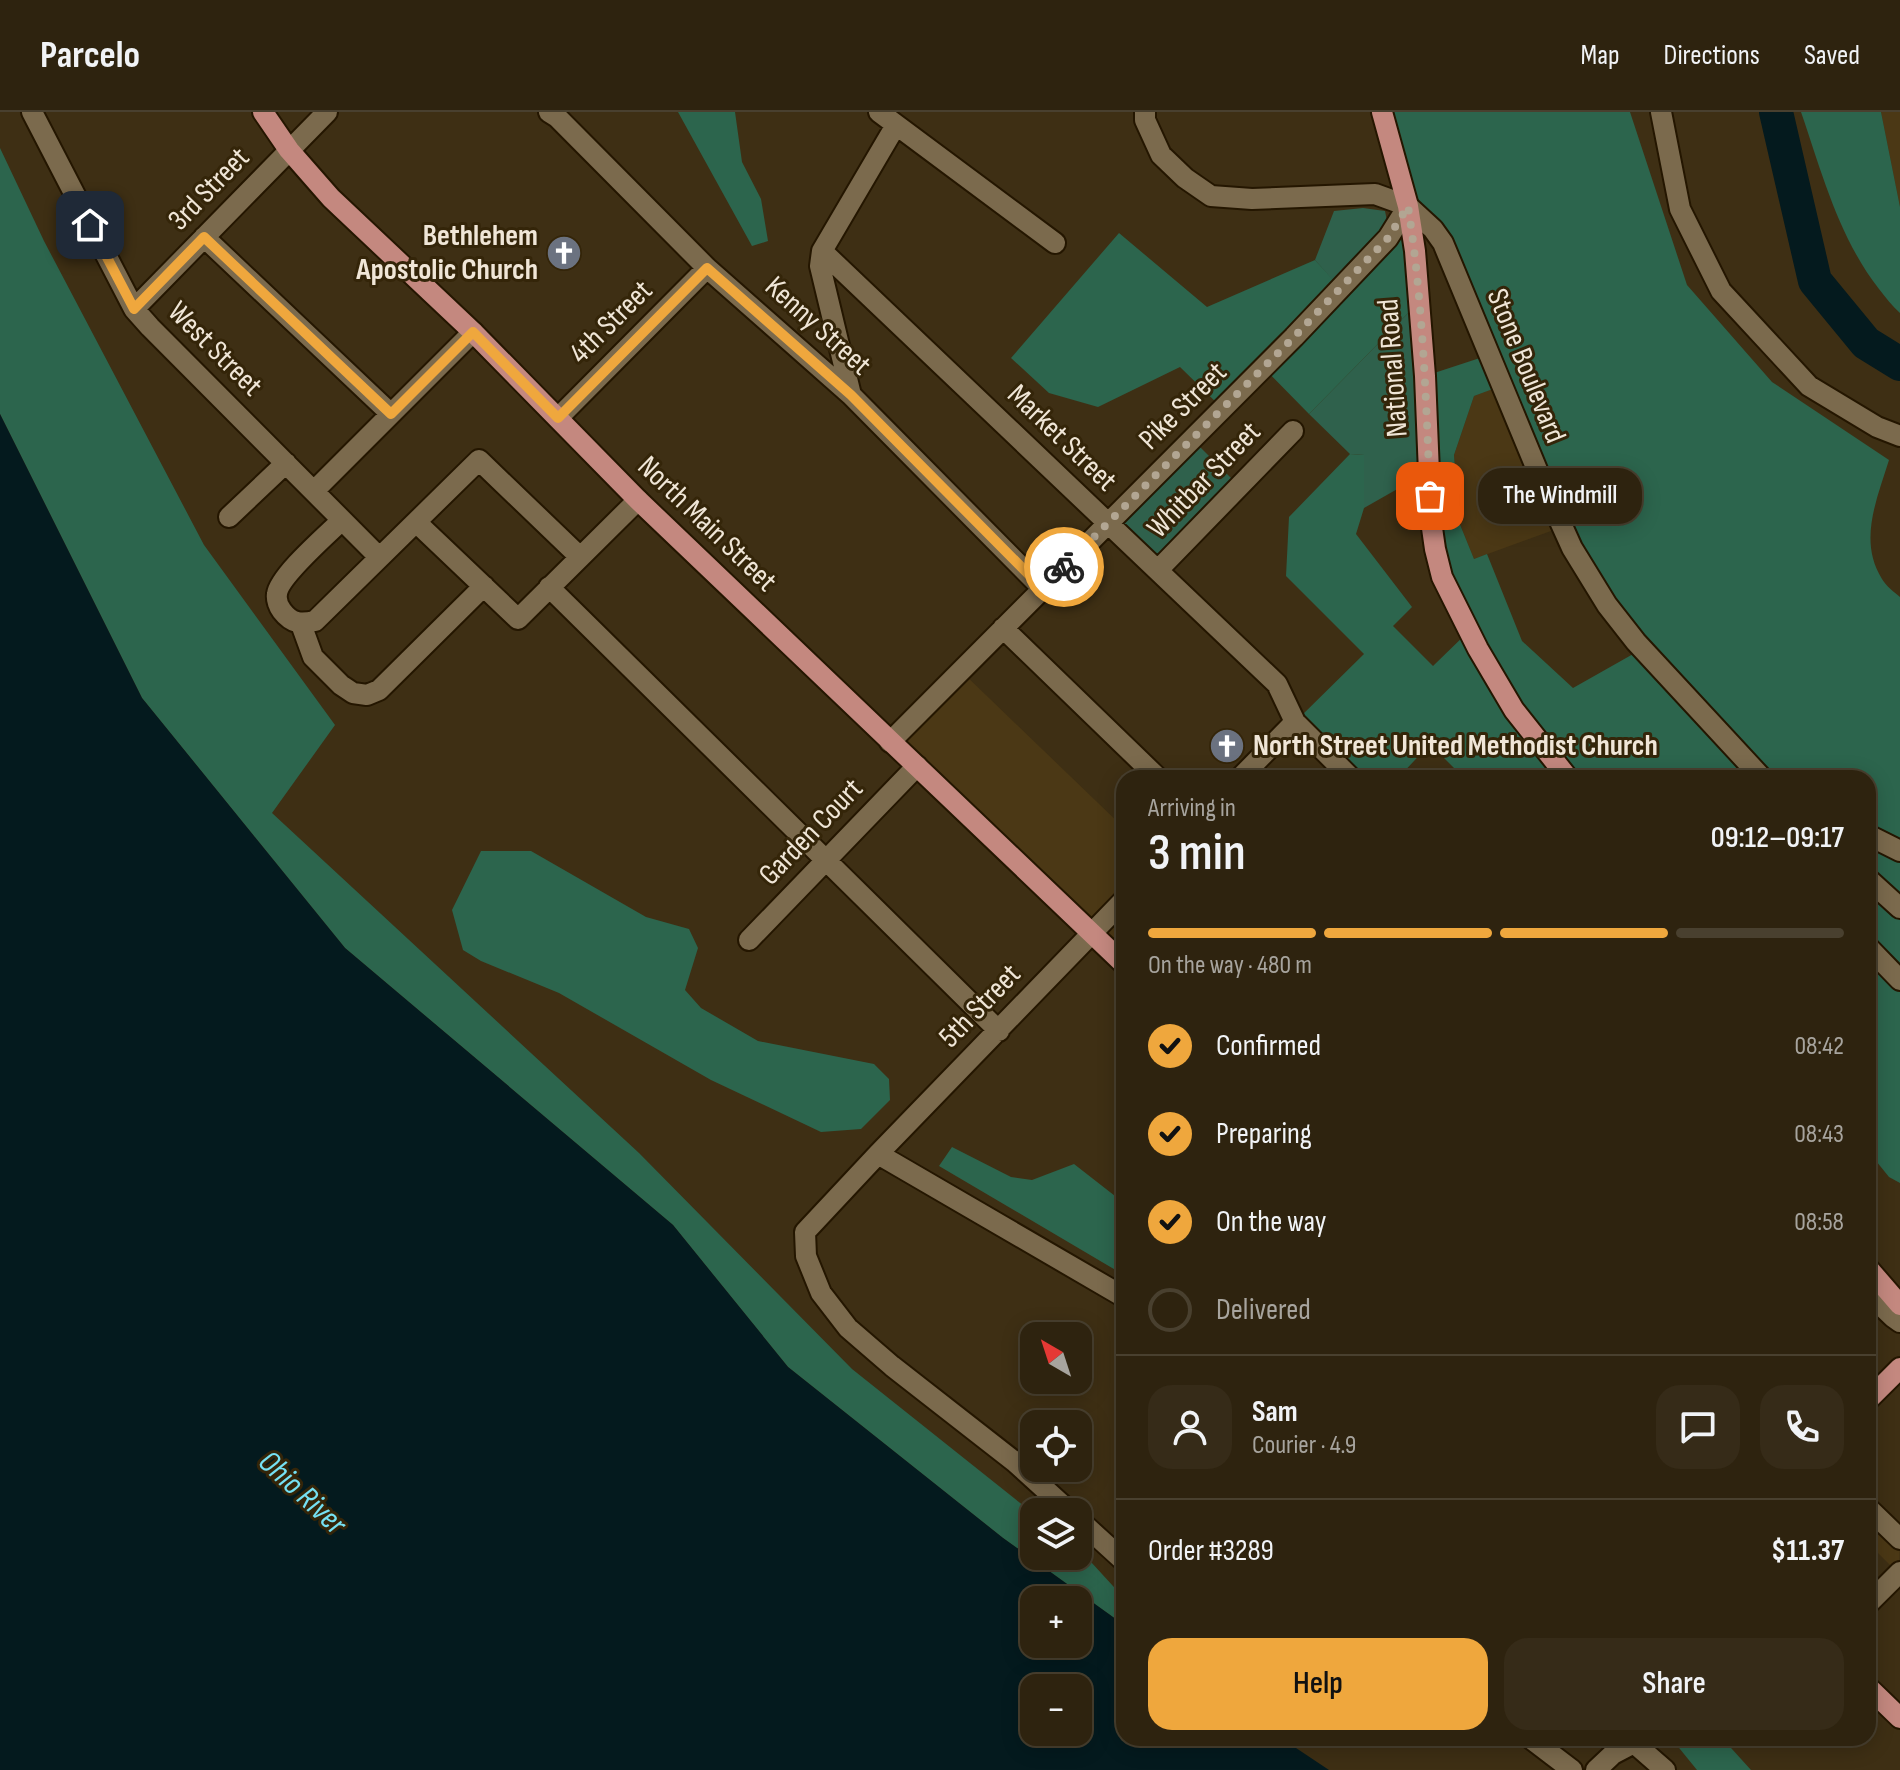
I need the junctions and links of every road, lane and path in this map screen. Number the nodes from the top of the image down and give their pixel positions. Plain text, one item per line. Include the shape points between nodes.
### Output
1 (32, 112) edge
2 (263, 112) edge
3 (327, 112) edge
4 (549, 112) edge
5 (879, 112) edge
6 (1145, 112) edge
7 (1382, 112) edge
8 (1661, 112) edge
9 (896, 125) junction
10 (289, 150) junction
11 (1408, 206) junction
12 (204, 237) junction
13 (1055, 243) dead end
14 (822, 251) junction
15 (707, 268) junction
16 (134, 309) junction
17 (473, 332) junction
18 (851, 395) junction
19 (391, 414) junction
20 (558, 418) junction
21 (1293, 431) dead end
22 (1900, 436) edge
23 (286, 463) junction
24 (314, 491) junction
25 (638, 500) junction
26 (229, 517) dead end
27 (342, 520) junction
28 (416, 522) junction
29 (1108, 523) junction
30 (379, 557) junction
31 (580, 557) junction
32 (1158, 570) junction
33 (484, 586) junction
34 (549, 587) junction
35 (1042, 588) junction
36 (301, 624) junction
37 (1003, 628) junction
38 (1295, 722) junction
39 (890, 742) junction
40 (917, 766) junction
41 (1150, 770) edge
42 (1248, 770) edge
43 (1343, 770) edge
44 (1562, 770) edge
45 (1755, 770) edge
46 (1876, 839) edge
47 (1900, 851) edge
48 (826, 859) junction
49 (1876, 886) edge
50 (1116, 908) edge
51 (1900, 908) edge
52 (1092, 933) junction
53 (749, 940) dead end
54 (1876, 955) edge
55 (1116, 956) edge
56 (1900, 980) edge
57 (999, 1031) junction
58 (878, 1154) junction
59 (1876, 1277) edge
60 (1116, 1292) edge
61 (1876, 1301) edge
62 (1900, 1305) edge
63 (1900, 1322) edge
64 (1900, 1368) edge
65 (1876, 1392) edge
66 (1055, 1498) edge
67 (1876, 1516) edge
68 (1092, 1532) edge
69 (1900, 1539) edge
70 (1116, 1554) edge
71 (1900, 1572) edge
72 (1876, 1596) edge
73 (1876, 1695) edge
74 (1900, 1718) edge
75 (1540, 1746) edge
76 (1628, 1746) edge
77 (1637, 1746) edge
78 (1572, 1770) edge
79 (1596, 1770) edge
80 (1665, 1770) edge

1 - 16 street, West Street
2 - 10 main road, North Main Street
3 - 10 street, 3rd Street
4 - 15 street, Kenny Street
5 - 9 street
6 - 11 street via 1161,155 1211,196 1375,194
7 - 11 main road, National Road
8 - 22 street via 1680,209 1721,291 1809,386
9 - 13 street
9 - 14 street
10 - 12 street, 3rd Street
10 - 17 main road, North Main Street via 331,198
11 - 29 street, Pike Street via 1388,238
11 - 44 main road, National Road via 1423,346 1431,521 1442,577 1514,710
11 - 45 street, Stone Boulevard via 1443,243 1546,491 1607,605
12 - 16 street, 3rd Street
12 - 19 street
14 - 18 street via 820,266
14 - 29 street, Market Street
15 - 18 street, Kenny Street
15 - 20 street, 4th Street
16 - 23 street, West Street
17 - 19 street
17 - 20 main road, North Main Street
18 - 35 street, Kenny Street
19 - 24 street
20 - 25 main road, North Main Street
21 - 32 street, Whitbar Street
23 - 24 street, West Street
23 - 26 street
24 - 27 street, West Street
25 - 31 street
25 - 39 main road, North Main Street
27 - 30 street, West Street
27 - 36 street via 283,578 276,595 279,608
28 - 30 street
28 - 31 street via 479,460
28 - 33 street
29 - 32 street, Market Street
29 - 35 street, Pike Street
30 - 36 street via 315,621
31 - 34 street
32 - 38 street, Market Street via 1277,684
33 - 34 street via 518,619
33 - 36 street via 379,690 367,695 341,685 313,657
34 - 48 street
35 - 37 street, Pike Street
37 - 39 street, Pike Street
37 - 41 street
38 - 42 street
38 - 43 street, Market Street
39 - 40 main road, North Main Street
40 - 48 street, Garden Court
40 - 52 main road, North Main Street
46 - 47 street
48 - 53 street, Garden Court
48 - 57 street
49 - 51 street
50 - 52 street, 5th Street
52 - 55 main road, North Main Street
52 - 57 street, 5th Street
54 - 56 street
57 - 58 street, 5th Street
58 - 60 street
58 - 66 street, 5th Street via 805,1232 806,1256 821,1293 848,1328
59 - 62 main road
61 - 63 street
64 - 65 main road
67 - 69 street
68 - 70 street
71 - 72 street
73 - 74 main road
75 - 78 street
76 - 79 street
77 - 80 street

